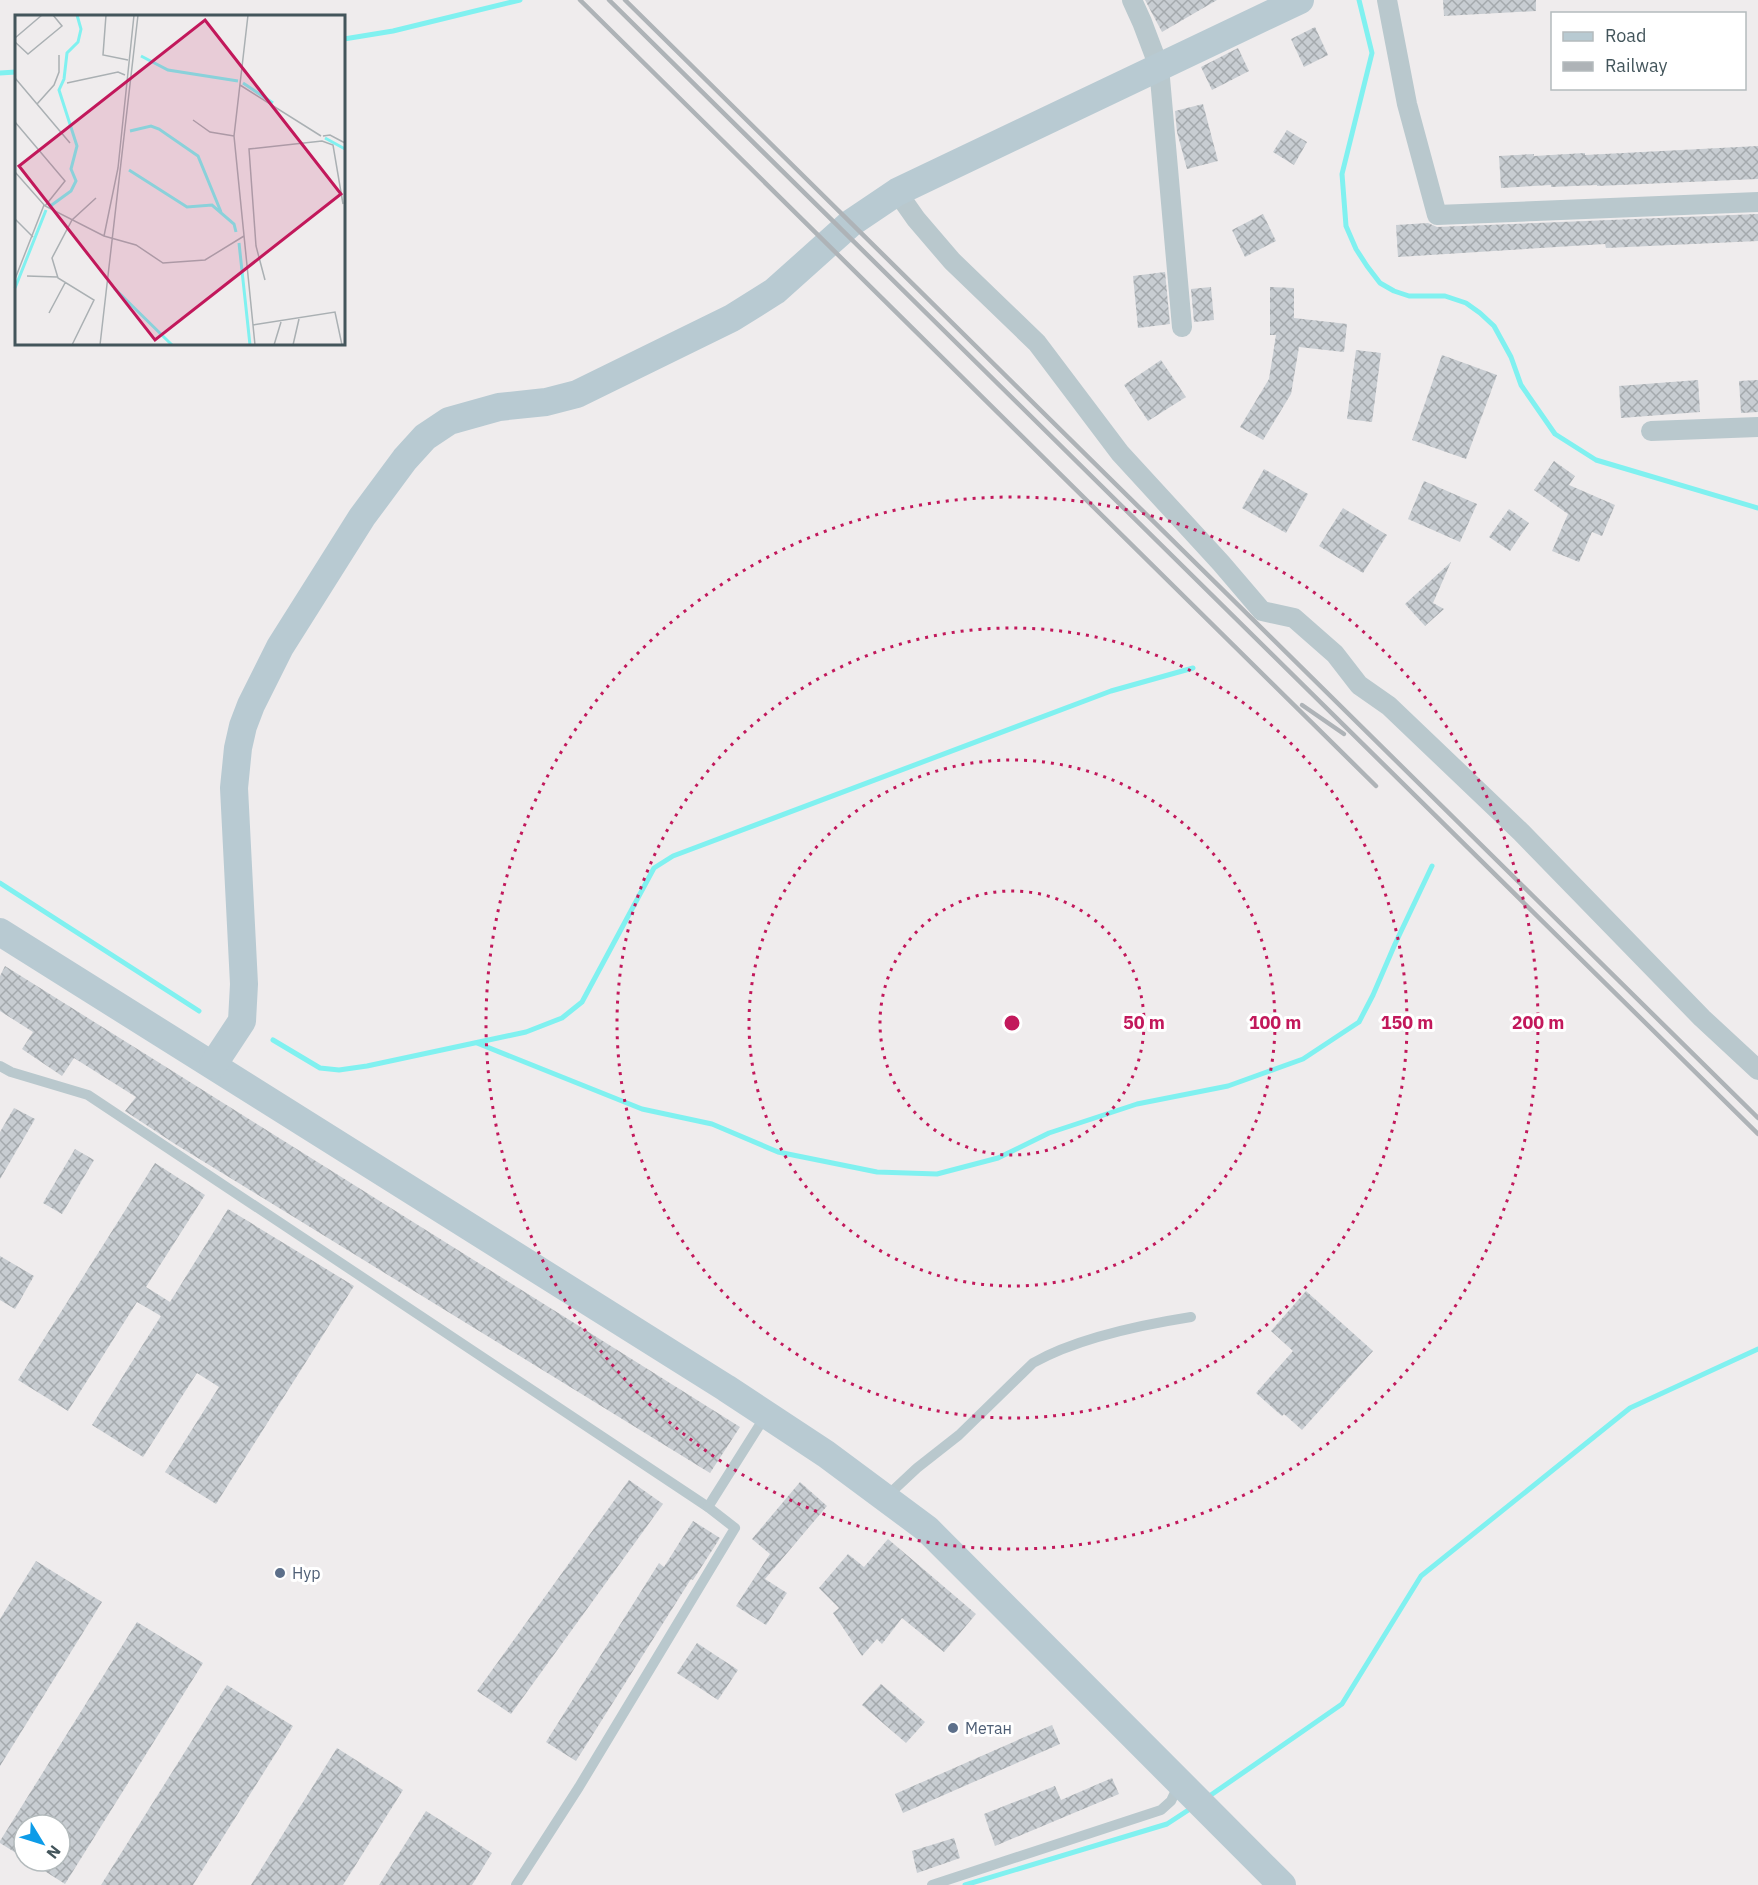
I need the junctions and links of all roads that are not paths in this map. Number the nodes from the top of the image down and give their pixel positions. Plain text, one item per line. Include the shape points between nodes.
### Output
1 (1132, 0) edge
2 (1300, 0) edge
3 (1388, 0) edge
4 (1159, 67) junction
5 (897, 192) junction
6 (1758, 202) edge
7 (1182, 327) dead end
8 (1758, 427) edge
9 (1651, 431) dead end
10 (0, 932) edge
11 (242, 1021) junction
12 (213, 1065) junction
13 (0, 1066) edge
14 (1758, 1070) edge
15 (253, 1090) junction
16 (1191, 1317) dead end
17 (766, 1415) junction
18 (886, 1497) junction
19 (708, 1507) junction
20 (1182, 1786) junction
21 (516, 1885) edge
22 (932, 1885) edge
23 (1282, 1885) edge

1 - 4 street
2 - 4 main road
3 - 6 street via 1407,104 1437,215
4 - 5 main road
4 - 7 street
5 - 11 main road via 851,223 775,291 732,318 578,394 499,407 449,421 425,437 405,459 362,517 280,647 243,726 234,788 244,984
5 - 14 street via 952,261 1037,343 1120,453 1262,611 1294,618 1335,654 1359,685 1389,706 1521,832
8 - 9 street
10 - 12 main road
11 - 12 main road
11 - 15 main road via 241,1070
12 - 15 main road
13 - 19 lane via 88,1095
15 - 17 main road
16 - 18 lane via 1107,1335 1033,1363 959,1435
17 - 18 main road
17 - 19 lane
18 - 20 main road via 927,1529
19 - 21 lane via 735,1528
20 - 22 lane via 1161,1810
20 - 23 main road

